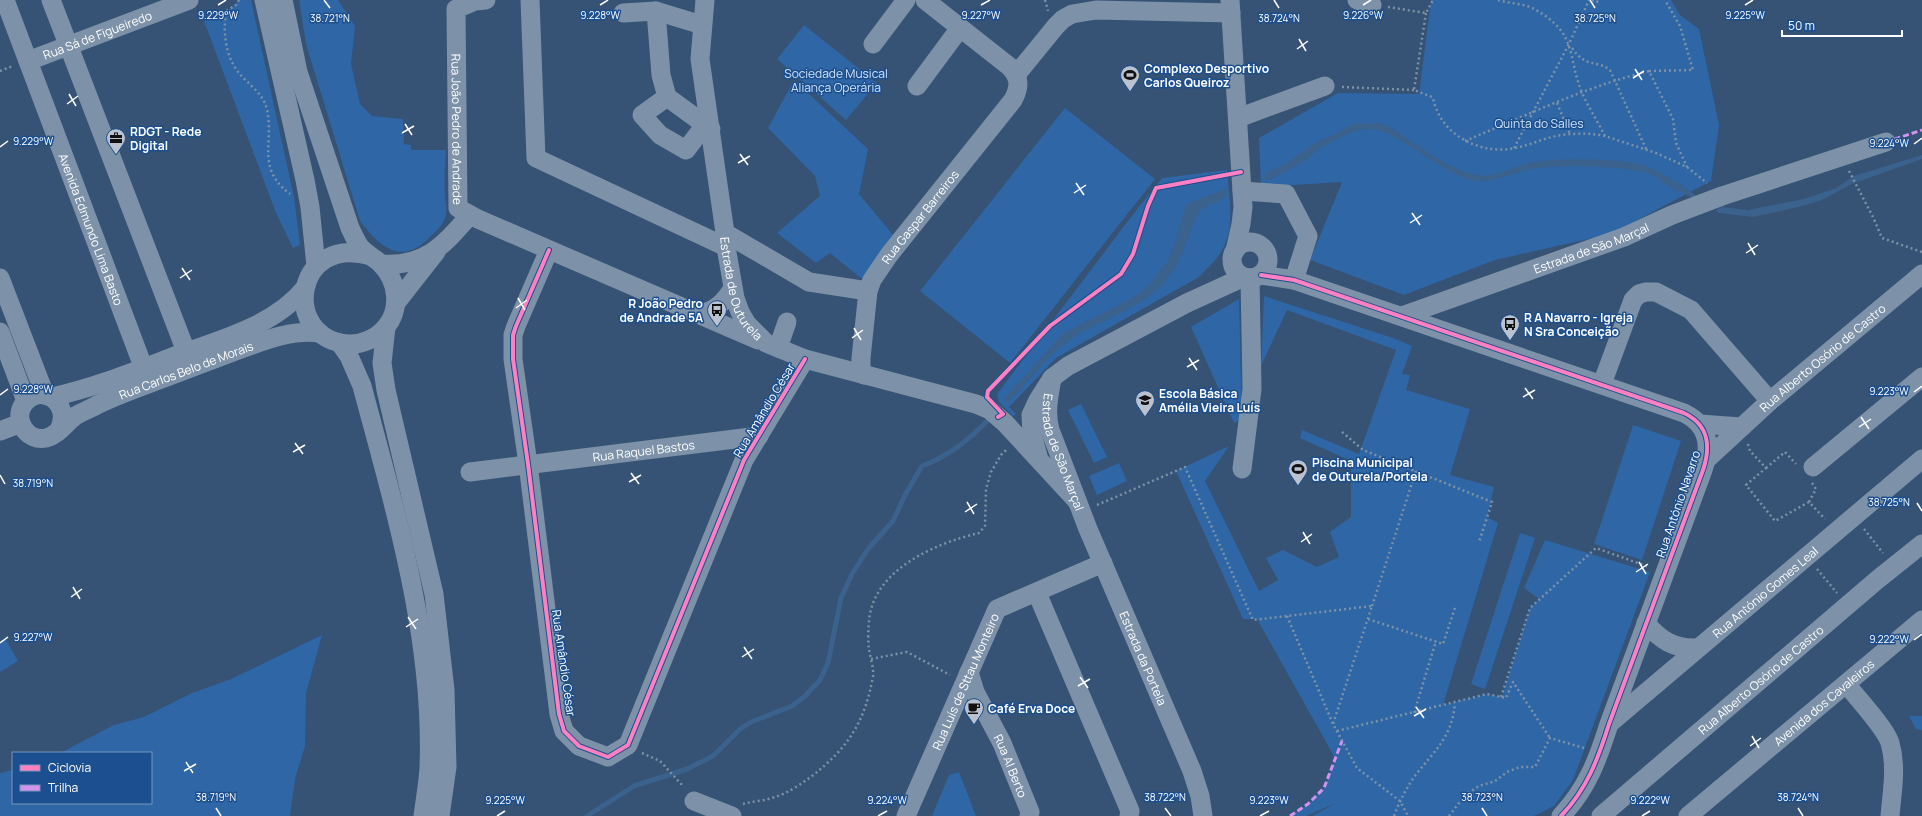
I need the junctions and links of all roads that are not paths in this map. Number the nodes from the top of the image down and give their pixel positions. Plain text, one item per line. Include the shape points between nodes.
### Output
1 (5, 0) edge
2 (51, 0) edge
3 (189, 0) edge
4 (264, 0) edge
5 (283, 0) edge
6 (486, 0) edge
7 (530, 0) edge
8 (705, 0) edge
9 (906, 0) edge
10 (925, 0) edge
11 (1234, 4) edge
12 (656, 11) junction
13 (623, 12) dead end
14 (702, 25) junction
15 (960, 28) junction
16 (873, 44) dead end
17 (68, 46) junction
18 (28, 61) junction
19 (1016, 75) junction
20 (917, 86) dead end
21 (1325, 86) road end
22 (667, 97) junction
23 (1238, 118) junction
24 (708, 127) junction
25 (1886, 142) dead end
26 (1242, 199) junction
27 (470, 215) junction
28 (726, 240) junction
29 (443, 244) junction
30 (549, 250) junction
31 (1234, 253) junction
32 (376, 260) junction
33 (316, 266) junction
34 (1256, 267) junction
35 (1922, 274) edge
36 (0, 278) edge
37 (1294, 280) junction
38 (305, 288) junction
39 (733, 288) junction
40 (868, 291) junction
41 (396, 303) junction
42 (1186, 303) junction
43 (700, 314) junction
44 (1402, 316) junction
45 (786, 322) dead end
46 (386, 327) junction
47 (0, 332) edge
48 (320, 333) junction
49 (340, 343) junction
50 (772, 346) junction
51 (805, 359) junction
52 (189, 360) junction
53 (144, 368) junction
54 (864, 375) junction
55 (1922, 377) edge
56 (1052, 378) junction
57 (1602, 384) junction
58 (48, 396) junction
59 (26, 401) junction
60 (1770, 401) junction
61 (1047, 411) junction
62 (1032, 422) junction
63 (21, 423) junction
64 (1005, 423) junction
65 (1700, 424) junction
66 (1741, 427) junction
67 (59, 430) junction
68 (0, 431) edge
69 (759, 436) junction
70 (1039, 460) junction
71 (1706, 460) junction
72 (1922, 460) edge
73 (528, 464) junction
74 (1242, 469) dead end
75 (470, 472) dead end
76 (1807, 472) road end
77 (1079, 507) junction
78 (1922, 544) edge
79 (1103, 563) junction
80 (1037, 593) junction
81 (1922, 620) edge
82 (1646, 623) junction
83 (1697, 648) junction
84 (967, 677) junction
85 (1846, 684) junction
86 (1609, 724) junction
87 (689, 793) road end
88 (724, 813) edge
89 (1203, 815) edge
90 (423, 816) edge
91 (440, 816) edge
92 (906, 816) edge
93 (1029, 816) edge
94 (1129, 816) edge
95 (1561, 816) edge
96 (1601, 816) edge
97 (1688, 816) edge
98 (1890, 816) edge

1 - 18 street, Avenida Edmundo Lima Basto
2 - 17 street
3 - 17 street, Rua Sá de Figueiredo
4 - 33 street via 306,180
5 - 32 street via 298,72 344,212 360,247
6 - 27 street, Rua João Pedro de Andrade via 475,0 456,9 458,208
7 - 28 street via 536,158
8 - 14 street, Estrada de Outurela
9 - 16 street
10 - 15 street
11 - 19 street via 1096,10 1072,14 1056,26
11 - 23 street
12 - 13 street
12 - 14 street
12 - 22 street via 661,75
14 - 24 street, Estrada de Outurela via 700,59
15 - 19 street via 1010,67
15 - 20 street
17 - 18 street, Rua Sá de Figueiredo
17 - 52 street
18 - 53 street, Avenida Edmundo Lima Basto
19 - 40 street, Rua Gaspar Barreiros via 1018,88 1013,100 889,255 872,280
21 - 23 street
22 - 24 street
22 - 24 street via 642,115 660,135 686,150
23 - 26 street
24 - 28 street, Estrada de Outurela
25 - 44 street, Estrada de São Marçal via 1722,196 1624,237
26 - 31 street via 1239,235
26 - 34 street
26 - 37 street via 1286,194 1308,236
27 - 29 street
27 - 30 street, Rua João Pedro de Andrade
28 - 39 street, Estrada de Outurela
28 - 40 street via 809,282
29 - 32 street via 430,254 410,263 398,265
29 - 41 street
30 - 43 street, Rua João Pedro de Andrade
30 - 73 street, Rua Amândio César via 513,335 513,359
31 - 34 street via 1233,266 1239,275
31 - 34 street via 1243,244 1253,243
31 - 42 street, Estrada de São Marçal via 1214,280
32 - 33 street via 357,252 342,252 328,257
32 - 41 street via 390,275 396,289
33 - 38 street
34 - 37 street
34 - 42 street, Estrada de São Marçal
34 - 74 street via 1252,389
35 - 60 street, Rua Alberto Osório de Castro
36 - 58 street
37 - 44 street
38 - 48 street via 306,313
38 - 52 street, Rua Carlos Belo de Morais via 297,298 265,321
39 - 43 street via 721,305 709,313
39 - 50 street, Estrada de Outurela via 740,312 747,324
40 - 54 street, Rua Gaspar Barreiros via 861,358
41 - 46 street via 393,316
42 - 56 street, Estrada de São Marçal via 1068,366
43 - 50 street, Rua João Pedro de Andrade
44 - 57 street
45 - 50 street
46 - 49 street via 370,340
46 - 91 street via 382,363 386,390 434,594 444,683 447,767
47 - 59 street
48 - 49 street
48 - 52 street, Rua Carlos Belo de Morais via 307,331 278,336
49 - 90 street via 349,356 362,386 414,594 428,692 429,769
50 - 51 street, Estrada de Outurela
51 - 54 street, Estrada de Outurela
51 - 69 street, Rua Amândio César
52 - 53 street
52 - 67 street, Rua Carlos Belo de Morais via 100,403 76,416
53 - 58 street via 87,389
54 - 64 street, Estrada de Outurela via 976,404 990,410
55 - 76 street
56 - 61 street, Estrada de São Marçal
56 - 62 street, Estrada de São Marçal via 1031,415
57 - 60 street via 1633,300 1639,294 1656,292 1691,310
57 - 65 street via 1684,413
58 - 59 street via 31,397
58 - 67 street via 62,408 62,423
59 - 63 street via 20,411
60 - 66 street, Rua Alberto Osório de Castro
61 - 62 street
61 - 77 street, Estrada de São Marçal via 1050,430
62 - 64 street via 1021,425
62 - 70 street, Estrada de São Marçal via 1032,434
63 - 67 street, Rua Carlos Belo de Morais via 34,437 48,438
63 - 68 street
64 - 70 street, Estrada de Outurela
65 - 66 street
65 - 71 street, Rua António Navarro via 1706,435
66 - 71 street, Rua Alberto Osório de Castro
69 - 73 street, Rua Raquel Bastos
69 - 73 street, Rua Amândio César via 744,460 628,745 608,757 579,746 564,731 559,714
70 - 77 street, Estrada de São Marçal
71 - 82 street, Rua António Navarro
72 - 83 street, Rua António Gomes Leal
73 - 75 street, Rua Raquel Bastos
77 - 79 street, Estrada da Portela
78 - 96 street, Rua Alberto Osório de Castro
79 - 80 street, Rua Luís de Sttau Monteiro
79 - 89 street, Estrada da Portela via 1192,770
80 - 84 street, Rua Luís de Sttau Monteiro via 997,609
80 - 94 street via 1130,811
81 - 85 street, Avenida dos Cavaleiros
82 - 83 street via 1656,636 1677,648
82 - 86 street, Rua António Navarro
83 - 86 street, Rua António Gomes Leal
84 - 92 street, Rua Luís de Sttau Monteiro
84 - 93 street, Rua Al Berto via 1002,743 1030,812
85 - 97 street, Avenida dos Cavaleiros
85 - 98 street via 1870,712 1890,742 1894,772
86 - 95 street, Rua António Navarro via 1589,778 1579,795
87 - 88 street

